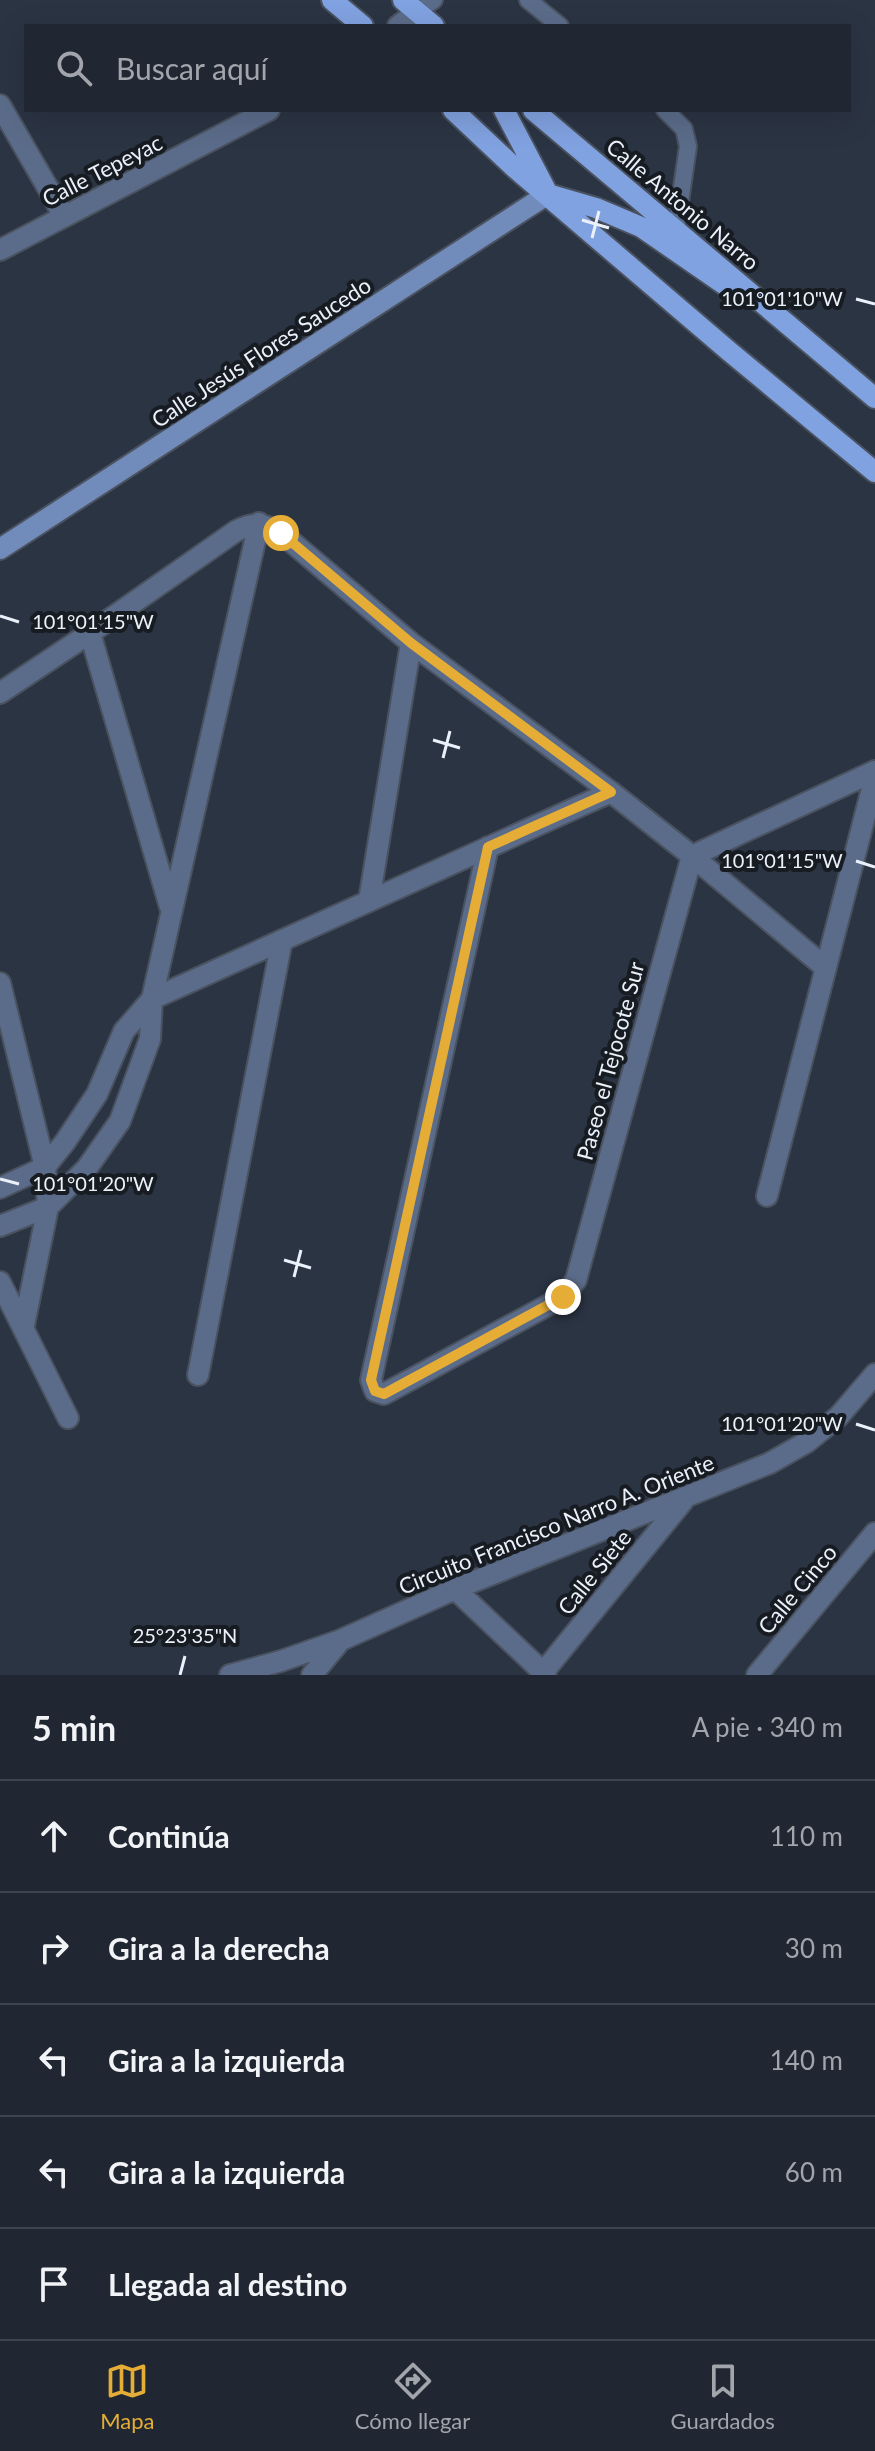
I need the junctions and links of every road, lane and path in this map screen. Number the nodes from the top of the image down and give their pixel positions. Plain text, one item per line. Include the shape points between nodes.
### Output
1 (332, 0) edge
2 (528, 0) edge
3 (418, 4) edge
4 (361, 24) edge
5 (400, 24) edge
6 (433, 24) edge
7 (558, 24) edge
8 (0, 105) edge
9 (265, 112) edge
10 (455, 112) edge
11 (505, 112) edge
12 (535, 112) edge
13 (667, 112) edge
14 (548, 194) junction
15 (64, 216) junction
16 (676, 230) junction
17 (0, 250) edge
18 (774, 312) junction
19 (875, 398) edge
20 (875, 472) edge
21 (259, 523) junction
22 (0, 549) edge
23 (90, 633) junction
24 (411, 643) junction
25 (0, 693) edge
26 (875, 774) edge
27 (611, 792) junction
28 (488, 847) junction
29 (692, 856) junction
30 (369, 901) junction
31 (171, 911) junction
32 (282, 940) junction
33 (826, 968) junction
34 (0, 983) edge
35 (152, 999) junction
36 (45, 1167) junction
37 (0, 1188) edge
38 (767, 1196) dead end
39 (48, 1207) junction
40 (0, 1226) edge
41 (0, 1282) edge
42 (24, 1325) junction
43 (875, 1374) edge
44 (198, 1375) dead end
45 (68, 1418) dead end
46 (685, 1499) junction
47 (875, 1533) edge
48 (455, 1589) junction
49 (341, 1640) junction
50 (544, 1674) edge
51 (230, 1675) edge
52 (312, 1675) edge
53 (757, 1675) edge

1 - 4 main road
2 - 7 lane
3 - 5 street
3 - 6 main road
8 - 15 street
9 - 15 street, Calle Tepeyac
10 - 14 main road
11 - 14 main road
12 - 16 main road, Calle Antonio Narro
13 - 16 lane via 684,129 688,146
14 - 18 main road via 641,227 724,285
14 - 20 main road
14 - 22 main road, Calle Jesús Flores Saucedo
15 - 17 street, Calle Tepeyac
16 - 18 main road, Calle Antonio Narro
18 - 19 main road, Calle Antonio Narro
21 - 23 street via 236,531
21 - 24 street via 281,533
21 - 31 street
23 - 25 street
23 - 31 street
24 - 27 street
24 - 30 street
26 - 29 street
26 - 33 street
27 - 28 street
27 - 29 street
28 - 29 street, Paseo el Tejocote Sur via 371,1380 375,1391 384,1394 563,1297 576,1280
28 - 30 street
29 - 33 street
30 - 32 street
31 - 35 street
32 - 35 street
32 - 44 street
33 - 38 street
34 - 36 street
35 - 36 street via 124,1031 97,1094
35 - 39 street via 150,1039 120,1121 87,1168
36 - 37 street
36 - 39 street
39 - 40 street
39 - 42 street
41 - 42 street
42 - 45 street
43 - 46 street, Circuito Francisco Narro A. Oriente via 839,1416 807,1442
46 - 48 street, Circuito Francisco Narro A. Oriente
46 - 50 street, Calle Siete
47 - 53 street, Calle Cinco
48 - 49 street, Circuito Francisco Narro A. Oriente
48 - 50 street
49 - 51 street, Circuito Francisco Narro A. Oriente
49 - 52 street

